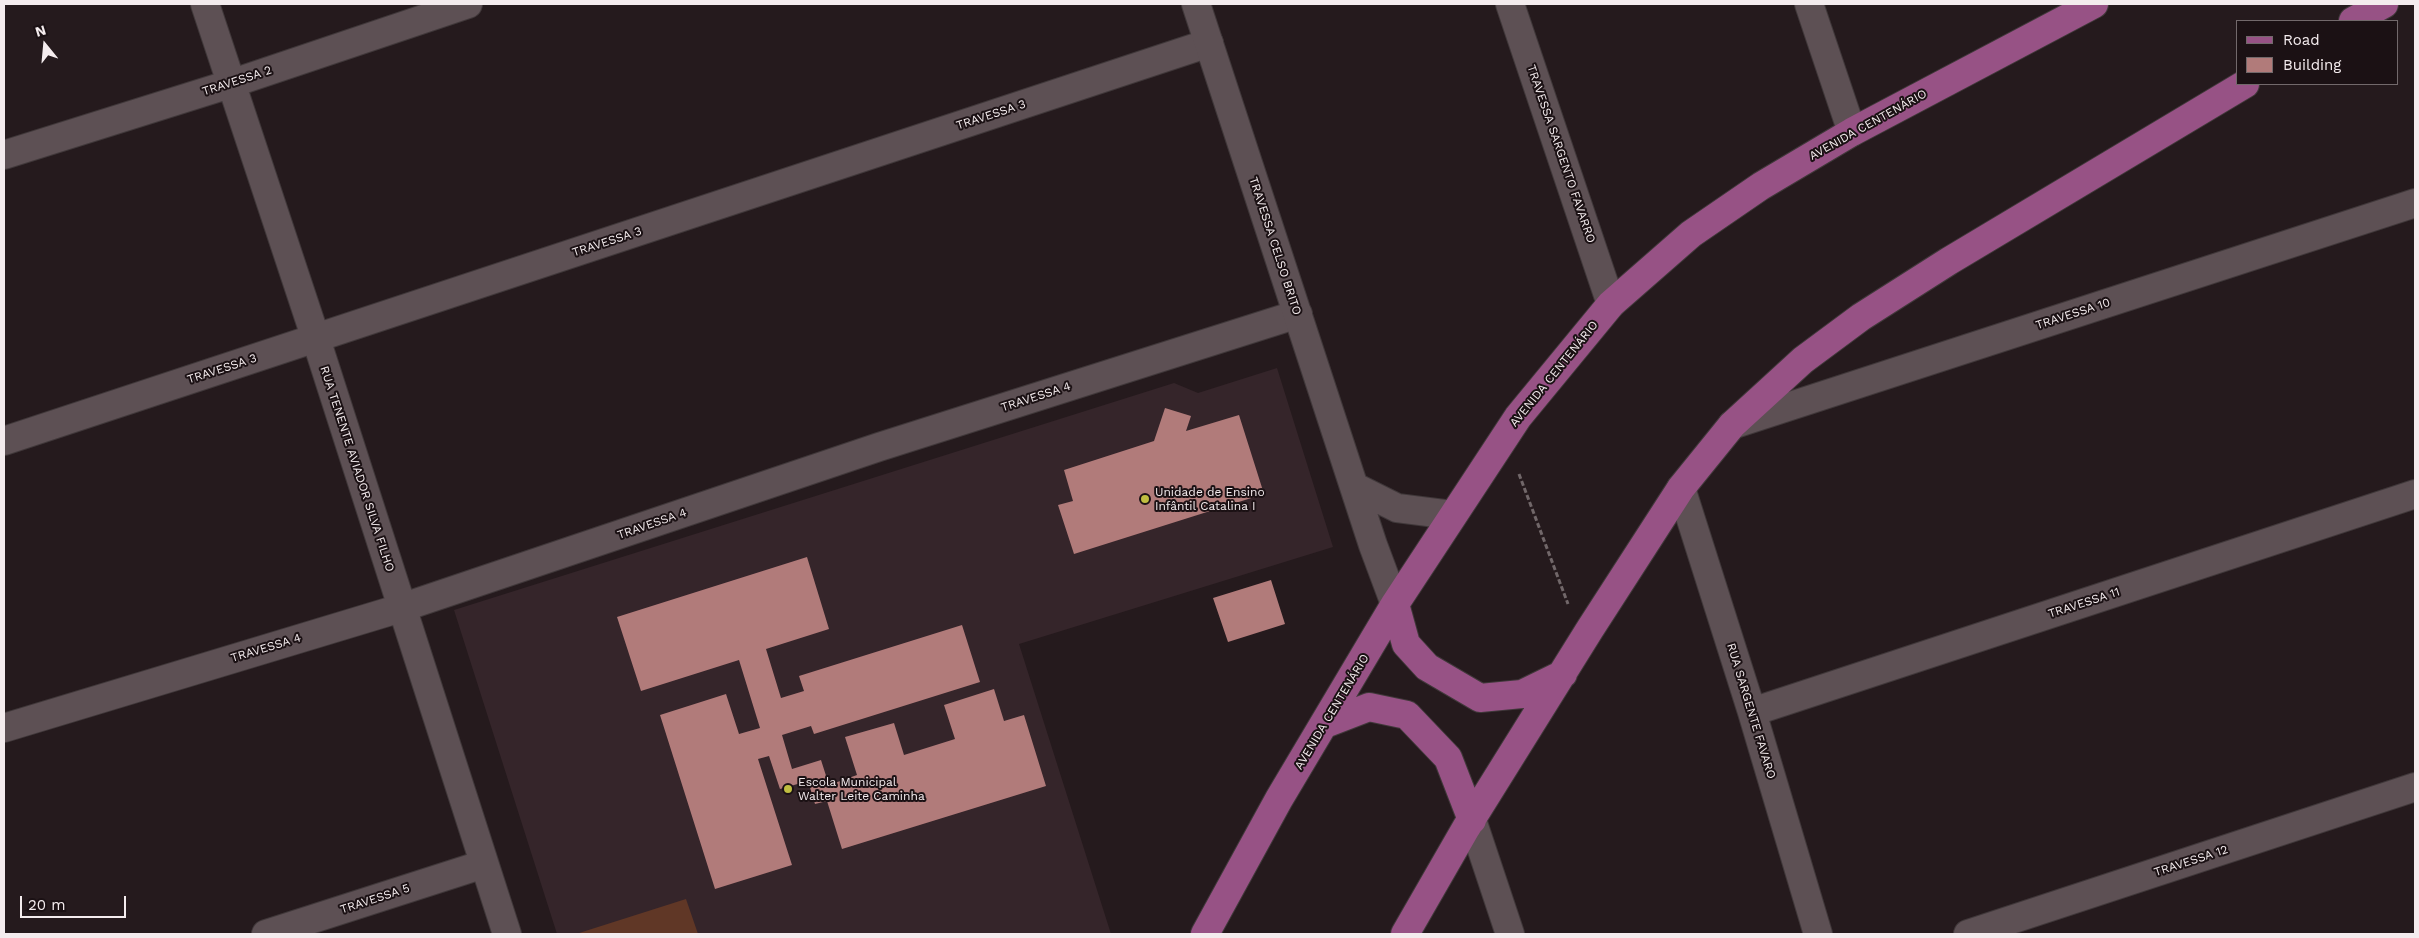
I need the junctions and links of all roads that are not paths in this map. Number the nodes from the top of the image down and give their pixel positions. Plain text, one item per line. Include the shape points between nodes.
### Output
1 (205, 4) edge
2 (468, 4) edge
3 (1196, 4) edge
4 (1510, 4) edge
5 (1809, 4) edge
6 (2092, 4) edge
7 (2384, 4) edge
8 (2355, 20) edge
9 (1209, 43) junction
10 (230, 84) junction
11 (2243, 85) edge
12 (1852, 132) junction
13 (4, 155) edge
14 (2415, 203) edge
15 (1611, 304) junction
16 (1298, 314) junction
17 (316, 338) junction
18 (1732, 425) junction
19 (4, 441) edge
20 (1355, 487) junction
21 (1681, 488) junction
22 (2415, 494) edge
23 (1452, 515) junction
24 (1395, 604) junction
25 (401, 608) junction
26 (1563, 674) junction
27 (1752, 712) junction
28 (1325, 724) junction
29 (4, 728) edge
30 (2415, 787) edge
31 (1472, 820) junction
32 (484, 864) junction
33 (266, 934) edge
34 (507, 934) edge
35 (1205, 934) edge
36 (1405, 934) edge
37 (1510, 934) edge
38 (1818, 934) edge
39 (1968, 934) edge

1 - 10 street, RUA TENENTE AVIADOR SILVA FILHO
2 - 10 street, TRAVESSA 2
3 - 9 street, TRAVESSA CELSO BRITO
4 - 15 street, TRAVESSA SARGENTO FAVARRO
5 - 12 street
6 - 12 main road, AVENIDA CENTENÁRIO
7 - 8 main road
9 - 16 street, TRAVESSA CELSO BRITO
9 - 17 street, TRAVESSA 3
10 - 13 street, TRAVESSA 2
10 - 17 street, RUA TENENTE AVIADOR SILVA FILHO
11 - 18 main road via 1861,317 1803,360
12 - 15 main road, AVENIDA CENTENÁRIO via 1761,186 1691,234
14 - 18 street, TRAVESSA 10
15 - 23 main road, AVENIDA CENTENÁRIO via 1505,435
16 - 20 street, TRAVESSA CELSO BRITO
16 - 25 street, TRAVESSA 4 via 888,444
17 - 19 street, TRAVESSA 3
17 - 25 street, RUA TENENTE AVIADOR SILVA FILHO
18 - 21 main road
20 - 23 street via 1396,508
20 - 24 street, TRAVESSA CELSO BRITO
21 - 26 main road
21 - 27 street, RUA SARGENTE FAVARO
22 - 27 street, TRAVESSA 11
23 - 24 main road, AVENIDA CENTENÁRIO
24 - 26 main road via 1406,644 1427,667 1480,698 1522,694
24 - 28 main road, AVENIDA CENTENÁRIO
25 - 29 street, TRAVESSA 4
25 - 32 street, RUA TENENTE AVIADOR SILVA FILHO
26 - 31 main road
27 - 38 street, RUA SARGENTE FAVARO
28 - 31 main road via 1369,707 1407,714 1448,758
28 - 35 main road, AVENIDA CENTENÁRIO via 1279,799
30 - 39 street, TRAVESSA 12
31 - 36 main road
31 - 37 street
32 - 33 street, TRAVESSA 5
32 - 34 street, RUA TENENTE AVIADOR SILVA FILHO

